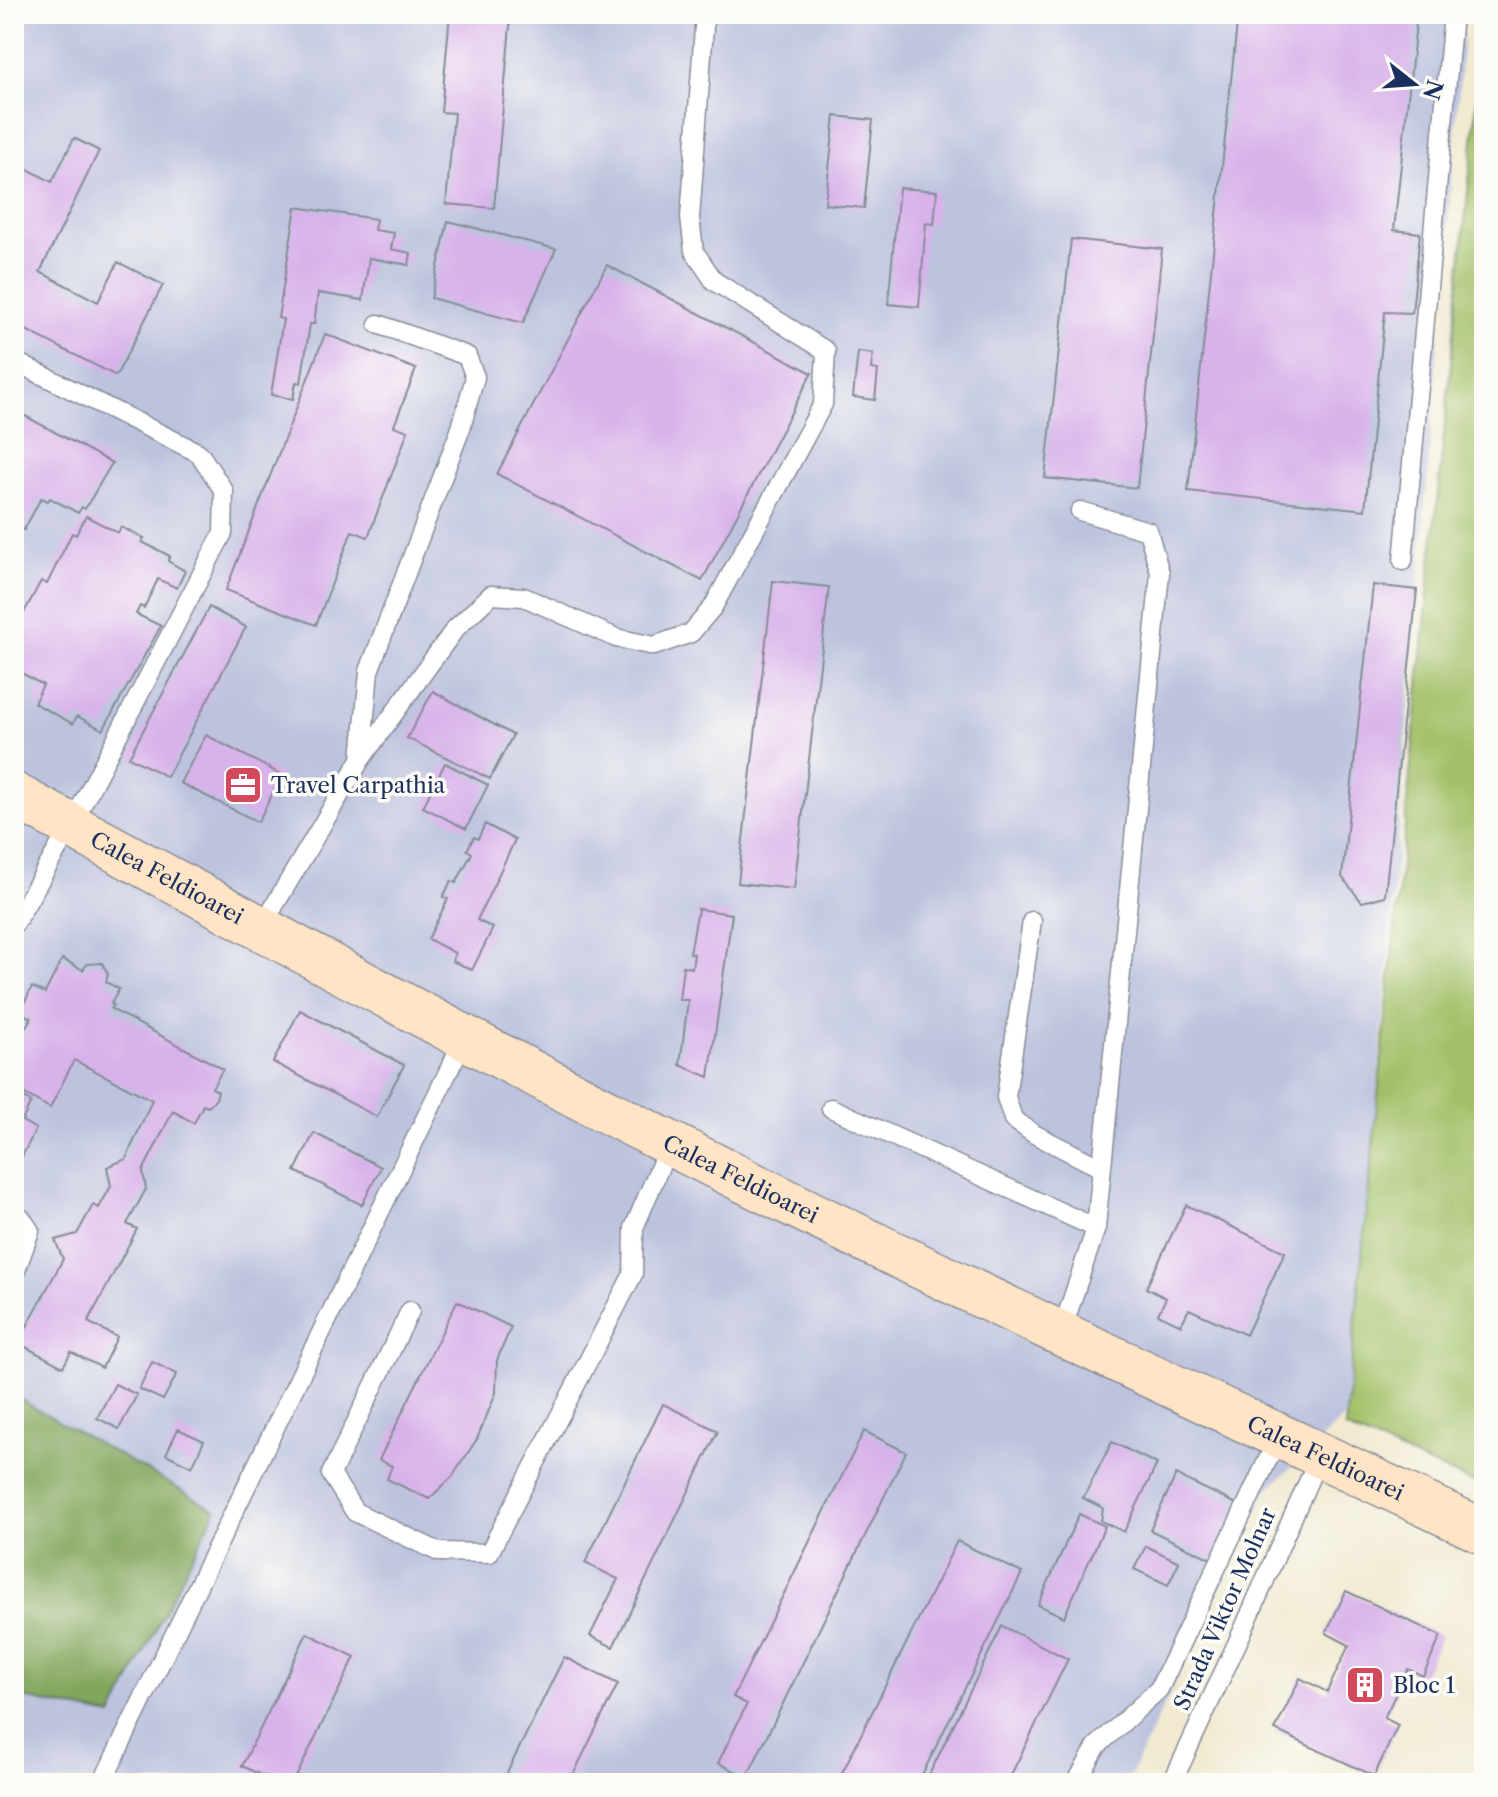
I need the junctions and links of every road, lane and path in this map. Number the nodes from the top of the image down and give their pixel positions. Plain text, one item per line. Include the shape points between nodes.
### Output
1 (705, 14) edge
2 (1453, 14) edge
3 (378, 324) dead end
4 (14, 361) edge
5 (1080, 511) dead end
6 (1403, 561) dead end
7 (361, 759) junction
8 (14, 795) edge
9 (72, 824) junction
10 (1032, 921) dead end
11 (14, 925) edge
12 (261, 928) junction
13 (465, 1037) junction
14 (831, 1108) dead end
15 (670, 1143) junction
16 (1101, 1168) junction
17 (14, 1214) edge
18 (1096, 1228) junction
19 (14, 1276) edge
20 (410, 1311) dead end
21 (1061, 1333) junction
22 (1279, 1436) junction
23 (1320, 1455) junction
24 (1484, 1532) edge
25 (102, 1783) edge
26 (1076, 1783) edge
27 (1172, 1783) edge

1 - 7 lane via 690,218 694,251 714,281 826,351 823,404 713,607 691,633 654,646 616,638 524,597 491,595 455,629
2 - 6 lane
3 - 7 lane via 467,356 475,377 461,428 369,671
4 - 9 lane via 199,453 224,491 223,533
5 - 16 lane via 1148,531 1160,573
7 - 12 lane
8 - 9 main road, Calea Feldioarei
9 - 11 lane
9 - 12 main road, Calea Feldioarei
10 - 16 lane via 1006,1097 1013,1119
12 - 13 main road, Calea Feldioarei
13 - 15 main road, Calea Feldioarei
13 - 25 lane
14 - 18 lane
15 - 20 lane via 634,1228 633,1274 489,1553 439,1552 355,1512 331,1474
15 - 21 main road, Calea Feldioarei
16 - 18 lane
17 - 19 lane via 30,1231
18 - 21 lane
21 - 22 main road, Calea Feldioarei
22 - 23 main road, Calea Feldioarei
22 - 26 lane via 1159,1689 1097,1746
23 - 24 main road, Calea Feldioarei
23 - 27 lane, Strada Viktor Molnar

